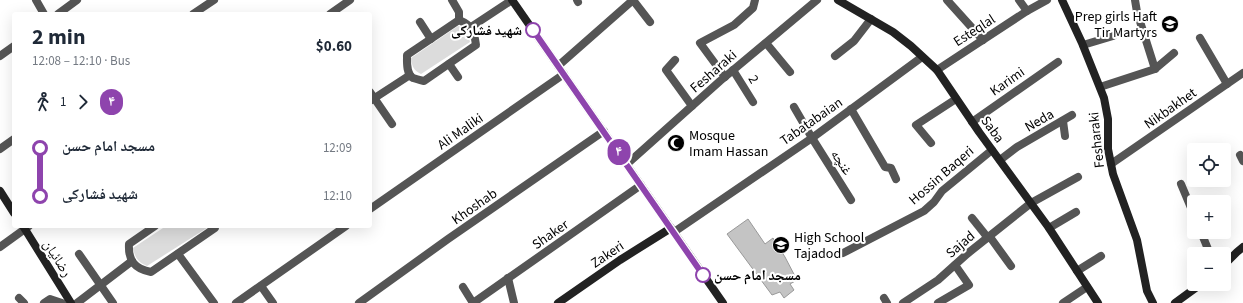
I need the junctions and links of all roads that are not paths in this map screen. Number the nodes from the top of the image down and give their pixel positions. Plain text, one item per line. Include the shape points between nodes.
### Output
1 (36, 0) edge
2 (77, 0) edge
3 (214, 0) edge
4 (350, 0) edge
5 (452, 0) edge
6 (512, 0) edge
7 (633, 0) edge
8 (756, 0) edge
9 (817, 0) edge
10 (838, 0) edge
11 (947, 0) edge
12 (1019, 0) edge
13 (1047, 0) edge
14 (1062, 0) edge
15 (1135, 0) edge
16 (1027, 11) junction
17 (43, 12) edge
18 (61, 12) edge
19 (196, 12) edge
20 (333, 12) edge
21 (871, 19) junction
22 (459, 20) junction
23 (420, 22) dead end
24 (650, 22) dead end
25 (471, 27) junction
26 (1113, 36) dead end
27 (1200, 38) dead end
28 (431, 39) junction
29 (983, 40) junction
30 (766, 43) junction
31 (1083, 45) junction
32 (12, 47) edge
33 (1174, 53) dead end
34 (0, 56) edge
35 (835, 56) dead end
36 (922, 57) junction
37 (675, 60) dead end
38 (1058, 62) dead end
39 (449, 64) junction
40 (558, 66) junction
41 (1155, 69) junction
42 (733, 70) junction
43 (937, 70) junction
44 (790, 72) dead end
45 (1243, 73) edge
46 (564, 74) junction
47 (410, 75) junction
48 (458, 77) dead end
49 (725, 77) junction
50 (1227, 84) junction
51 (1100, 87) junction
52 (372, 96) edge
53 (372, 98) edge
54 (956, 99) junction
55 (753, 102) dead end
56 (692, 106) junction
57 (794, 107) dead end
58 (851, 109) junction
59 (1072, 116) dead end
60 (1063, 120) junction
61 (972, 122) junction
62 (392, 124) dead end
63 (604, 131) junction
64 (1065, 136) dead end
65 (812, 138) junction
66 (12, 140) edge
67 (931, 143) dead end
68 (0, 149) edge
69 (992, 150) junction
70 (1000, 160) junction
71 (627, 164) junction
72 (1111, 164) junction
73 (1078, 177) dead end
74 (896, 179) dead end
75 (1181, 184) dead end
76 (642, 185) junction
77 (0, 191) edge
78 (1187, 198) edge
79 (851, 200) dead end
80 (1031, 203) junction
81 (372, 208) edge
82 (12, 210) edge
83 (1076, 212) dead end
84 (972, 218) dead end
85 (25, 228) edge
86 (27, 228) edge
87 (153, 228) edge
88 (215, 228) edge
89 (343, 228) edge
90 (1049, 228) junction
91 (672, 230) junction
92 (989, 237) junction
93 (0, 247) edge
94 (1243, 247) edge
95 (843, 253) dead end
96 (79, 254) dead end
97 (178, 254) junction
98 (1102, 256) dead end
99 (1231, 258) edge
100 (132, 261) junction
101 (955, 265) junction
102 (1011, 266) dead end
103 (1077, 271) junction
104 (508, 278) junction
105 (101, 284) junction
106 (260, 286) junction
107 (463, 287) dead end
108 (1087, 287) junction
109 (1191, 291) edge
110 (44, 303) edge
111 (62, 303) edge
112 (71, 303) edge
113 (77, 303) edge
114 (113, 303) edge
115 (214, 303) edge
116 (236, 303) edge
117 (273, 303) edge
118 (359, 303) edge
119 (473, 303) edge
120 (514, 303) edge
121 (558, 303) edge
122 (723, 303) edge
123 (903, 303) edge
124 (938, 303) edge
125 (1063, 303) edge
126 (1098, 303) edge
127 (1153, 303) edge
128 (1175, 303) edge

1 - 17 street
2 - 18 street
3 - 19 street
4 - 20 street
5 - 22 street via 459,12
6 - 25 street
6 - 40 street
7 - 24 street
7 - 40 street
8 - 49 street via 753,8 734,25 700,43
9 - 30 street, Fesharaki
10 - 21 street, Saba
11 - 29 street
12 - 16 street
13 - 16 street, Esteqlal
14 - 31 street, Fesharaki
15 - 41 street
16 - 29 street, Esteqlal
21 - 35 street via 854,41
21 - 36 street, Saba via 893,32
22 - 25 street
22 - 28 street
23 - 28 street
25 - 39 street via 476,45
26 - 31 street
27 - 50 street
28 - 47 street via 407,55
29 - 43 street, Esteqlal
30 - 42 street, Fesharaki
30 - 44 street
31 - 51 street, Fesharaki
32 - 34 street
33 - 41 street
36 - 43 street, Saba
36 - 58 street, Tabatabaian
37 - 56 street via 666,70
38 - 61 street, Karimi
39 - 47 street via 424,81
39 - 48 street
40 - 46 street
41 - 51 street
42 - 49 street, Fesharaki
42 - 55 street, 2
43 - 54 street, Saba
45 - 50 street, Nikbakhet
46 - 63 street
46 - 81 street, Ali Maliki
47 - 52 street
49 - 56 street, Fesharaki
50 - 72 street, Nikbakhet
51 - 72 street, Fesharaki via 1108,119
53 - 62 street
54 - 61 street, Saba
54 - 67 street via 916,125
56 - 71 street, Fesharaki
57 - 65 street, غنچه
58 - 65 street, Tabatabaian
58 - 74 street via 885,166 891,168
59 - 60 street, Neda
60 - 64 street
60 - 70 street, Neda
61 - 69 street, Saba
63 - 71 street
63 - 118 street, Khoshab
65 - 79 street, غنچه
65 - 91 street, Tabatabaian
66 - 68 street
69 - 70 street, Saba
69 - 95 street, Hossin Baqeri via 942,191 924,211
70 - 80 street, Saba
71 - 76 street
72 - 127 street, Fesharaki via 1137,240 1147,291
73 - 80 street, Sajad
75 - 78 street
76 - 91 street
76 - 104 street, Shaker
77 - 82 street
80 - 90 street, Saba
80 - 92 street, Sajad
83 - 90 street
84 - 92 street
85 - 93 street
86 - 112 street, رضائیان
87 - 100 street via 129,244 128,253
88 - 97 street
89 - 106 street
90 - 103 street, Saba
91 - 121 street, Zakeri via 620,260
91 - 122 street
92 - 101 street, Sajad
92 - 102 street
94 - 99 street
96 - 105 street
97 - 100 street via 151,272 143,270
97 - 115 street
98 - 103 street
100 - 105 street
101 - 123 street, Sajad via 938,280
101 - 124 street via 969,285
103 - 108 street, Saba
104 - 119 street, Shaker
104 - 120 street
105 - 113 street
105 - 114 street
106 - 116 street
106 - 117 street
107 - 119 street
108 - 125 street
108 - 126 street, Saba
109 - 128 street
110 - 111 street via 50,299

